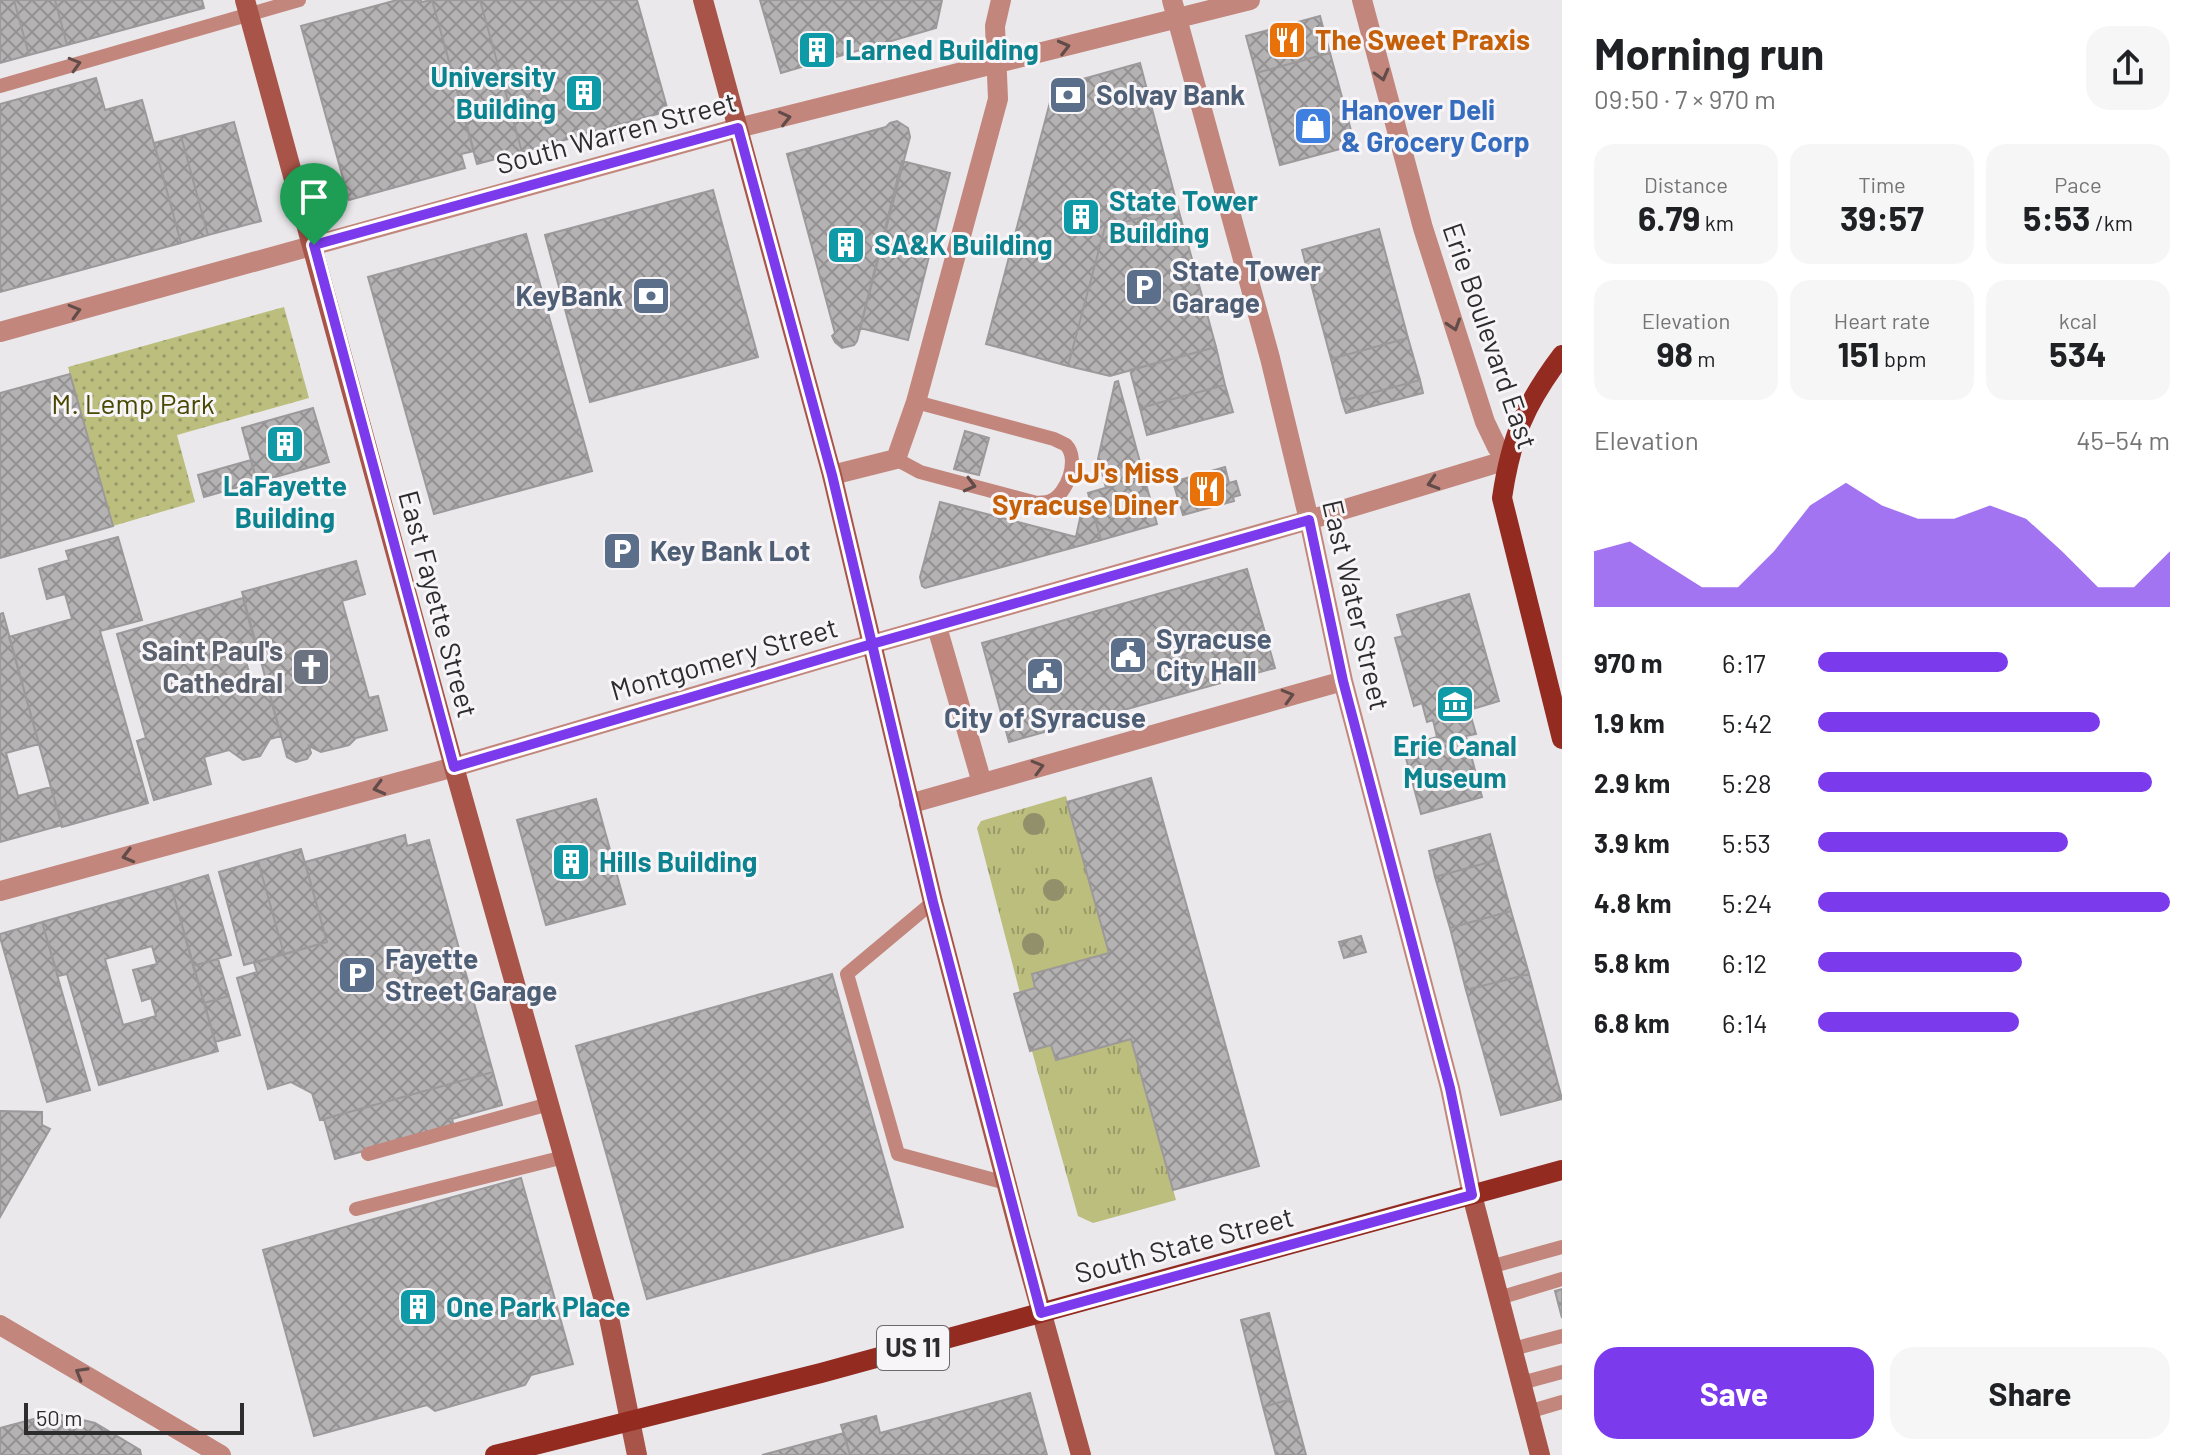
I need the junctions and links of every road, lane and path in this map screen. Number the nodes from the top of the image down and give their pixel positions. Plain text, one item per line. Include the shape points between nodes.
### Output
1 (299, 0) edge
2 (703, 0) edge
3 (1001, 0) edge
4 (1250, 0) edge
5 (1362, 0) edge
6 (247, 7) edge
7 (1174, 10) edge
8 (995, 64) junction
9 (0, 86) edge
10 (738, 128) junction
11 (314, 245) junction
12 (0, 332) edge
13 (1562, 355) edge
14 (916, 402) junction
15 (896, 459) junction
16 (1507, 460) junction
17 (832, 475) junction
18 (1309, 520) junction
19 (937, 627) junction
20 (872, 644) junction
21 (1343, 681) junction
22 (1562, 739) edge
23 (454, 767) junction
24 (982, 783) junction
25 (909, 804) junction
26 (0, 891) edge
27 (933, 902) junction
28 (549, 1104) junction
29 (368, 1154) dead end
30 (564, 1157) junction
31 (1562, 1170) edge
32 (1006, 1183) junction
33 (1472, 1195) junction
34 (356, 1209) dead end
35 (1562, 1247) edge
36 (1490, 1267) junction
37 (1562, 1279) edge
38 (1499, 1298) junction
39 (1041, 1313) junction
40 (0, 1325) edge
41 (1562, 1336) edge
42 (1513, 1349) junction
43 (1562, 1372) edge
44 (1521, 1383) junction
45 (1562, 1402) edge
46 (1528, 1412) junction
47 (630, 1421) junction
48 (221, 1455) edge
49 (495, 1455) edge
50 (637, 1455) edge
51 (1081, 1455) edge
52 (1540, 1455) edge

1 - 6 lane
2 - 10 street
3 - 8 street
4 - 7 street, South Warren Street
5 -> 16 street, Erie Boulevard East via 1423,228 1485,422
9 -> 6 lane
6 - 11 street, East Fayette Street
8 -> 7 street, South Warren Street
7 - 18 street, East Water Street
10 -> 8 street, South Warren Street
8 - 14 street via 998,99
10 - 11 street, South Warren Street
10 - 17 street
12 -> 11 street, South Warren Street
11 - 23 street, East Fayette Street
13 - 16 main road via 1521,419
14 - 15 street
15 -> 14 lane via 920,472 1037,503 1050,501 1067,485 1071,467 1066,444
15 - 17 street
16 -> 18 street, Montgomery Street
16 - 22 main road, Erie Boulevard East via 1502,498
17 - 20 street
18 - 19 street, Montgomery Street
18 - 21 street, East Water Street
19 - 20 street, Montgomery Street
19 - 24 street
20 - 23 street, Montgomery Street
20 - 25 street
24 -> 21 street
21 - 33 street, East Water Street via 1450,1088
23 -> 26 street, Montgomery Street
23 - 28 street, East Fayette Street
24 - 25 street
25 - 27 street
27 - 32 street
27 - 32 lane via 847,974 898,1154
28 - 29 lane
28 - 30 street, East Fayette Street
30 - 34 lane
30 - 47 street, East Fayette Street via 609,1318
31 - 33 main road, South State Street / US 11
32 - 39 street
33 - 36 street, East Water Street
33 - 39 main road, South State Street / US 11
35 - 36 lane
36 - 38 street, East Water Street
37 - 38 lane
38 - 42 street, East Water Street
39 - 47 main road, South State Street / US 11
39 - 51 street
48 -> 40 street
41 - 42 lane
42 - 44 street, East Water Street
43 - 44 lane
44 - 46 street, East Water Street
45 - 46 lane
46 - 52 street, East Water Street
47 - 49 main road, South State Street / US 11
47 - 50 street, East Fayette Street

